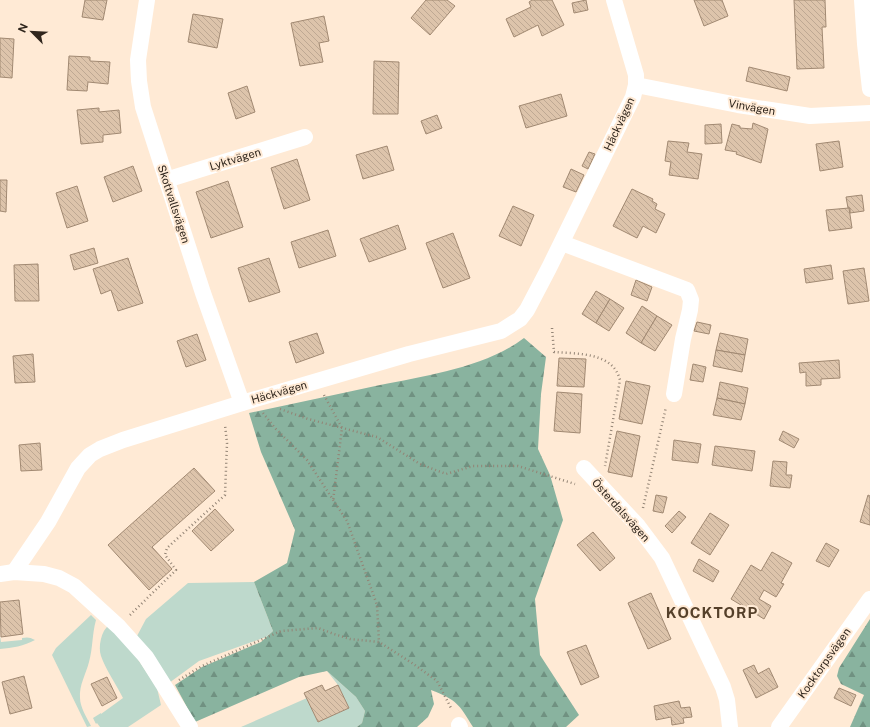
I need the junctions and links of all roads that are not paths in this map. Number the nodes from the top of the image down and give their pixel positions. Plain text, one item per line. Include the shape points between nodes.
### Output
1 (147, 0) edge
2 (614, 0) edge
3 (862, 0) edge
4 (636, 85) junction
5 (870, 89) edge
6 (870, 113) edge
7 (305, 137) dead end
8 (166, 180) junction
9 (562, 242) junction
10 (674, 394) road end
11 (247, 401) junction
12 (584, 468) dead end
13 (7, 573) edge
14 (870, 599) edge
15 (190, 727) edge
16 (730, 727) edge
17 (779, 727) edge

1 - 8 street, Skottvallsvägen via 138,60 139,81 143,107
2 - 4 street, Häckvägen via 632,58
3 - 5 street
4 - 6 street, Vinvägen via 810,116
4 - 9 street, Häckvägen via 633,97
7 - 8 street, Lyktvägen
8 - 11 street, Skottvallsvägen via 203,293
9 - 10 street via 687,290 691,300 690,310
9 - 11 street, Häckvägen via 527,310 513,325 501,331 409,354
11 - 13 street, Häckvägen via 123,440 90,455 78,468 48,522
12 - 16 street, Österdalsvägen via 638,526 662,558 723,687
13 - 15 street via 44,574 74,586 119,627 146,657
14 - 17 street, Kocktorpsvägen

